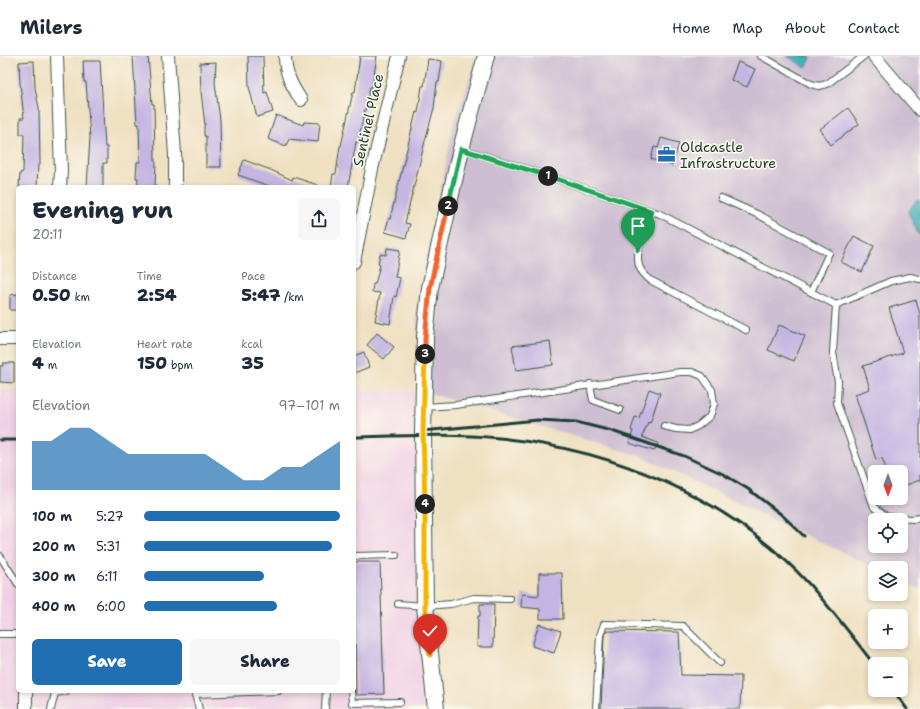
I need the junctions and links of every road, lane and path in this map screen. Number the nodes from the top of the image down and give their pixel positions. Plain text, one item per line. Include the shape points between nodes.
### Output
1 (57, 56) edge
2 (168, 56) edge
3 (285, 56) edge
4 (400, 56) edge
5 (486, 56) edge
6 (761, 56) edge
7 (864, 56) edge
8 (874, 56) edge
9 (301, 100) dead end
10 (920, 110) edge
11 (461, 149) junction
12 (60, 185) edge
13 (175, 185) edge
14 (721, 198) dead end
15 (651, 211) junction
16 (356, 249) edge
17 (920, 279) edge
18 (811, 292) junction
19 (836, 305) junction
20 (746, 330) dead end
21 (0, 339) edge
22 (16, 339) edge
23 (590, 384) junction
24 (424, 407) junction
25 (620, 410) dead end
26 (664, 426) dead end
27 (920, 518) edge
28 (396, 555) dead end
29 (0, 556) edge
30 (356, 556) edge
31 (16, 581) edge
32 (510, 599) dead end
33 (398, 604) dead end
34 (425, 606) junction
35 (0, 634) edge
36 (16, 634) edge
37 (720, 664) dead end
38 (26, 693) edge
39 (55, 693) edge
40 (194, 693) edge
41 (326, 693) edge
42 (351, 693) edge
43 (400, 702) dead end
44 (26, 709) edge
45 (51, 709) edge
46 (199, 709) edge
47 (325, 709) edge
48 (436, 709) edge
49 (596, 709) edge

1 - 12 street
2 - 13 street via 176,154
3 - 9 street via 287,75
4 - 16 street, Sentinel Place via 372,169
5 - 11 street
6 - 7 lane via 819,86 827,84
8 - 10 street
11 - 15 lane
11 - 24 street via 430,288 425,338
14 - 18 lane via 759,215 829,253
15 - 18 lane
15 - 20 lane via 638,250 641,270 650,280
17 - 19 lane via 910,277 891,281
18 - 19 lane
19 - 27 lane via 833,352 838,382 837,403 874,507 887,517
21 - 22 street
23 - 24 lane via 456,405
23 - 25 lane via 592,400
23 - 26 lane via 680,372 692,372 702,376 712,390 714,404 710,416 689,430
24 - 34 street
28 - 30 lane
29 - 31 lane
32 - 34 lane via 474,598 451,604
33 - 34 lane
34 - 48 street
35 - 36 lane
37 - 49 lane via 683,626 604,624 600,635
38 - 44 street
39 - 45 lane
40 - 46 lane
41 - 47 lane
42 - 43 lane via 352,703

